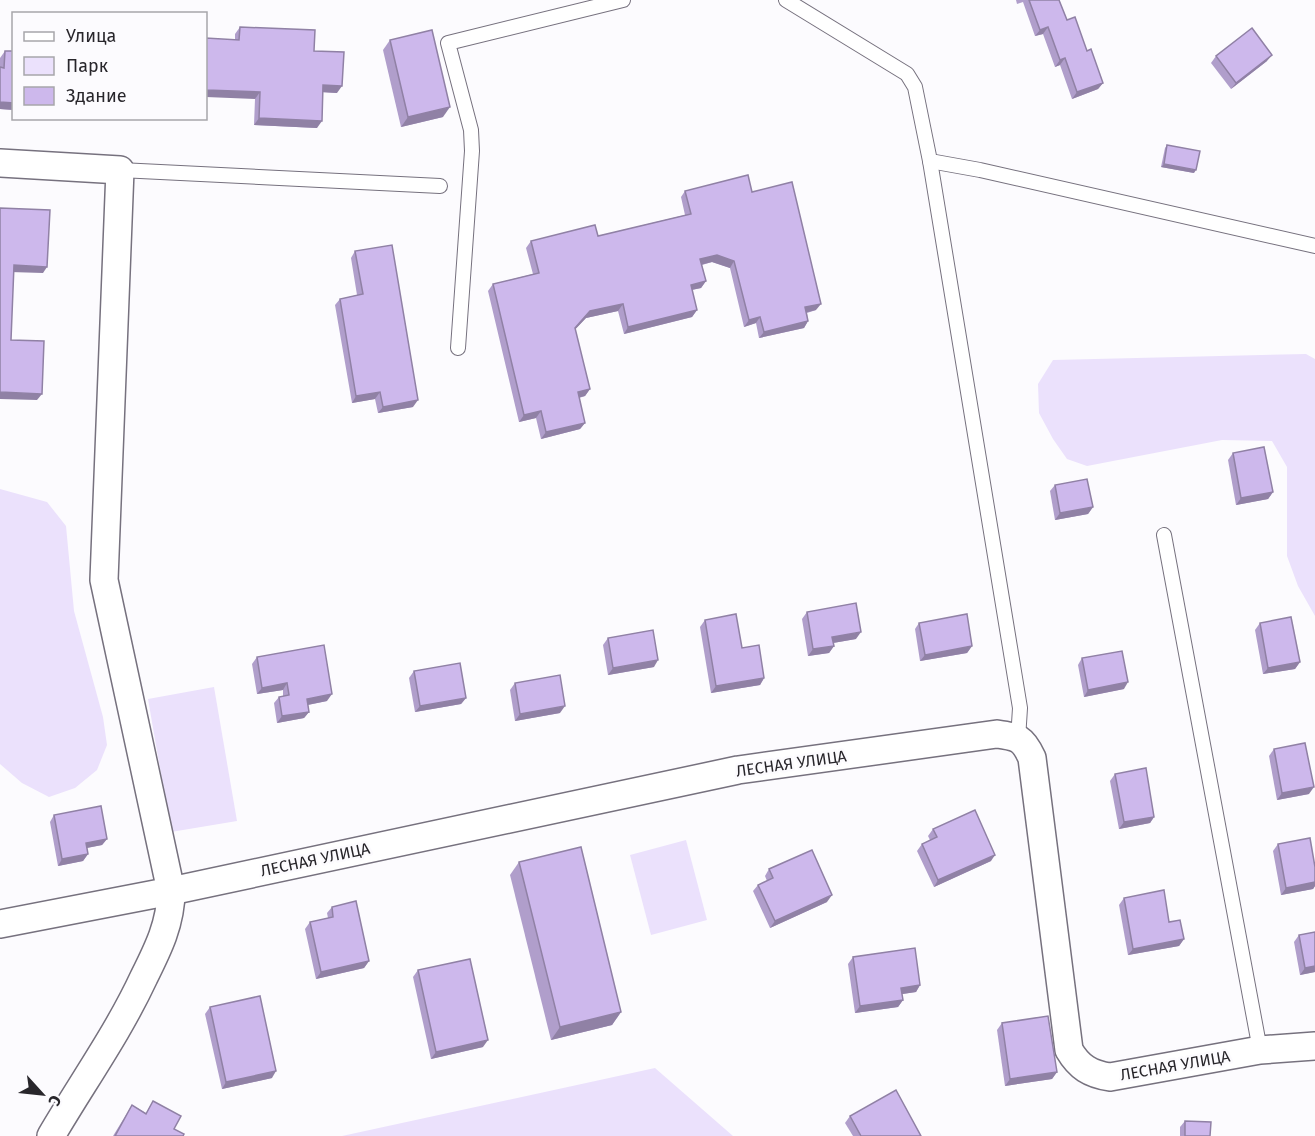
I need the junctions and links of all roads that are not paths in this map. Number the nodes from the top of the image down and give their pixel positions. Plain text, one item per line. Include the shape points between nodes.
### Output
1 (623, 0) edge
2 (786, 0) edge
3 (930, 162) junction
4 (0, 163) edge
5 (120, 170) junction
6 (440, 186) dead end
7 (1315, 246) edge
8 (458, 348) dead end
9 (1164, 535) dead end
10 (1018, 740) junction
11 (171, 891) junction
12 (0, 924) edge
13 (1315, 1046) edge
14 (1260, 1050) junction
15 (51, 1136) edge

1 - 8 lane via 448,43 471,130 472,151
2 - 3 lane via 907,74 915,87
3 - 7 lane
3 - 10 lane via 1020,708
4 - 5 street
5 - 6 lane
5 - 11 street via 104,580
9 - 14 lane
10 - 11 street, ЛЕСНАЯ УЛИЦА via 997,734 738,770
10 - 14 street, ЛЕСНАЯ УЛИЦА via 1025,743 1032,758 1069,1050 1075,1061 1085,1070 1110,1077
11 - 12 street, ЛЕСНАЯ УЛИЦА
11 - 15 street via 164,938 127,1014
13 - 14 street, ЛЕСНАЯ УЛИЦА

